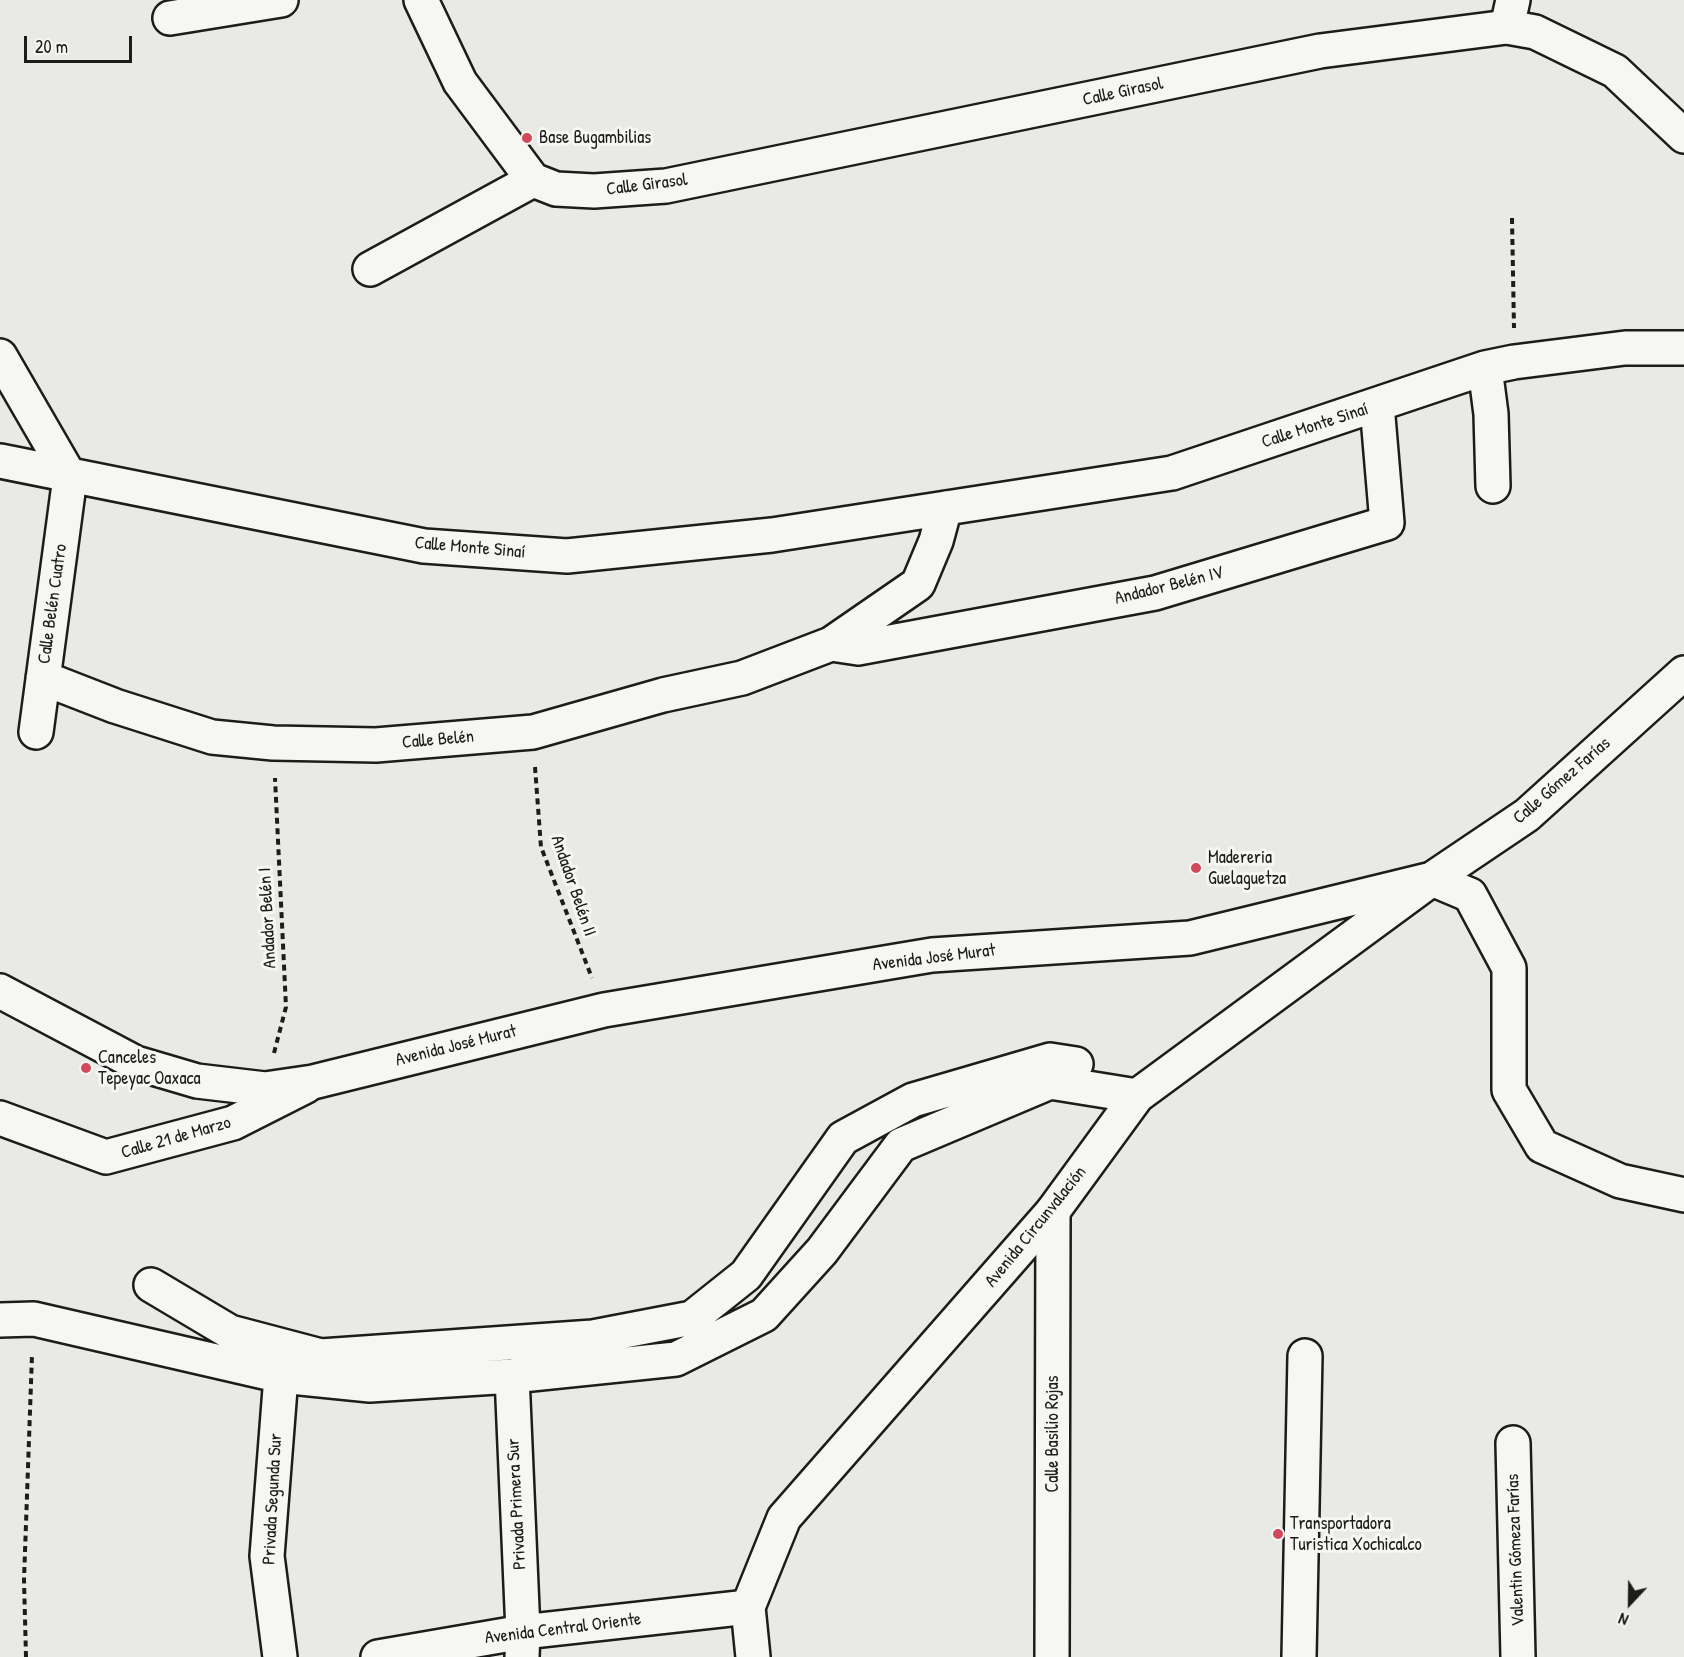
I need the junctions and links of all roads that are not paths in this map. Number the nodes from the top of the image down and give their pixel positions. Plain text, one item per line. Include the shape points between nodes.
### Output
1 (281, 0) edge
2 (421, 0) edge
3 (1510, 13) edge
4 (170, 18) dead end
5 (1684, 136) edge
6 (533, 180) junction
7 (370, 269) dead end
8 (1684, 348) edge
9 (0, 356) edge
10 (1500, 365) junction
11 (1377, 405) junction
12 (0, 461) edge
13 (70, 477) junction
14 (1493, 486) dead end
15 (945, 508) junction
16 (831, 644) junction
17 (1684, 674) edge
18 (43, 678) junction
19 (36, 732) dead end
20 (1432, 879) junction
21 (0, 992) edge
22 (313, 1082) junction
23 (1149, 1087) junction
24 (0, 1118) edge
25 (1684, 1196) edge
26 (1053, 1211) junction
27 (151, 1285) dead end
28 (0, 1320) edge
29 (1305, 1356) dead end
30 (280, 1376) junction
31 (512, 1376) junction
32 (1513, 1443) dead end
33 (748, 1607) junction
34 (522, 1645) edge
35 (280, 1657) edge
36 (378, 1657) edge
37 (753, 1657) edge
38 (1052, 1657) edge
39 (1299, 1657) edge
40 (1518, 1657) edge

1 - 4 street
2 - 6 street via 460,82
3 - 5 street, Calle Girasol via 1535,32 1615,71
3 - 6 street, Calle Girasol via 666,186 594,191 556,189
6 - 7 street
8 - 10 street, Calle Monte Sinaí via 1625,348
9 - 13 street
10 - 11 street, Calle Monte Sinaí
10 - 14 street via 1491,414
11 - 15 street, Calle Monte Sinaí via 1172,473
11 - 16 street, Andador Belén IV via 1387,523 1155,593 858,648
12 - 13 street, Calle Monte Sinaí
13 - 15 street, Calle Monte Sinaí via 424,546 567,556 772,535
13 - 18 street, Calle Belén Cuatro
15 - 16 street via 918,584
16 - 18 street, Calle Belén via 742,678 663,695 533,732 376,745 273,743 213,737
17 - 20 street, Calle Gómez Farías via 1527,815
18 - 19 street, Calle Belén Cuatro
20 - 22 street, Avenida José Murat via 1190,938 932,955 604,1010
20 - 23 street, Avenida Circunvalación
20 - 25 street via 1470,896 1509,968 1509,1090 1542,1146 1620,1181
21 - 22 street, Avenida José Murat via 136,1063 197,1081 265,1089
22 - 24 street, Calle 21 de Marzo via 233,1123 106,1157
23 - 26 street, Avenida Circunvalación
23 - 27 street via 1050,1060 913,1100 843,1138 746,1275 692,1318 593,1337 321,1356 230,1332
23 - 31 street via 1050,1082 901,1145 822,1251 764,1315 676,1359
26 - 33 street, Avenida Circunvalación via 784,1518
26 - 38 street, Calle Basilio Rojas
28 - 30 street via 34,1319
29 - 39 street
30 - 31 street via 370,1385
30 - 35 street, Privada Segunda Sur via 267,1556
31 - 34 street, Privada Primera Sur
32 - 40 street, Valentin Gómeza Farías
33 - 34 street, Avenida Central Oriente
33 - 37 street, Avenida Circunvalación
34 - 36 street, Avenida Central Oriente

